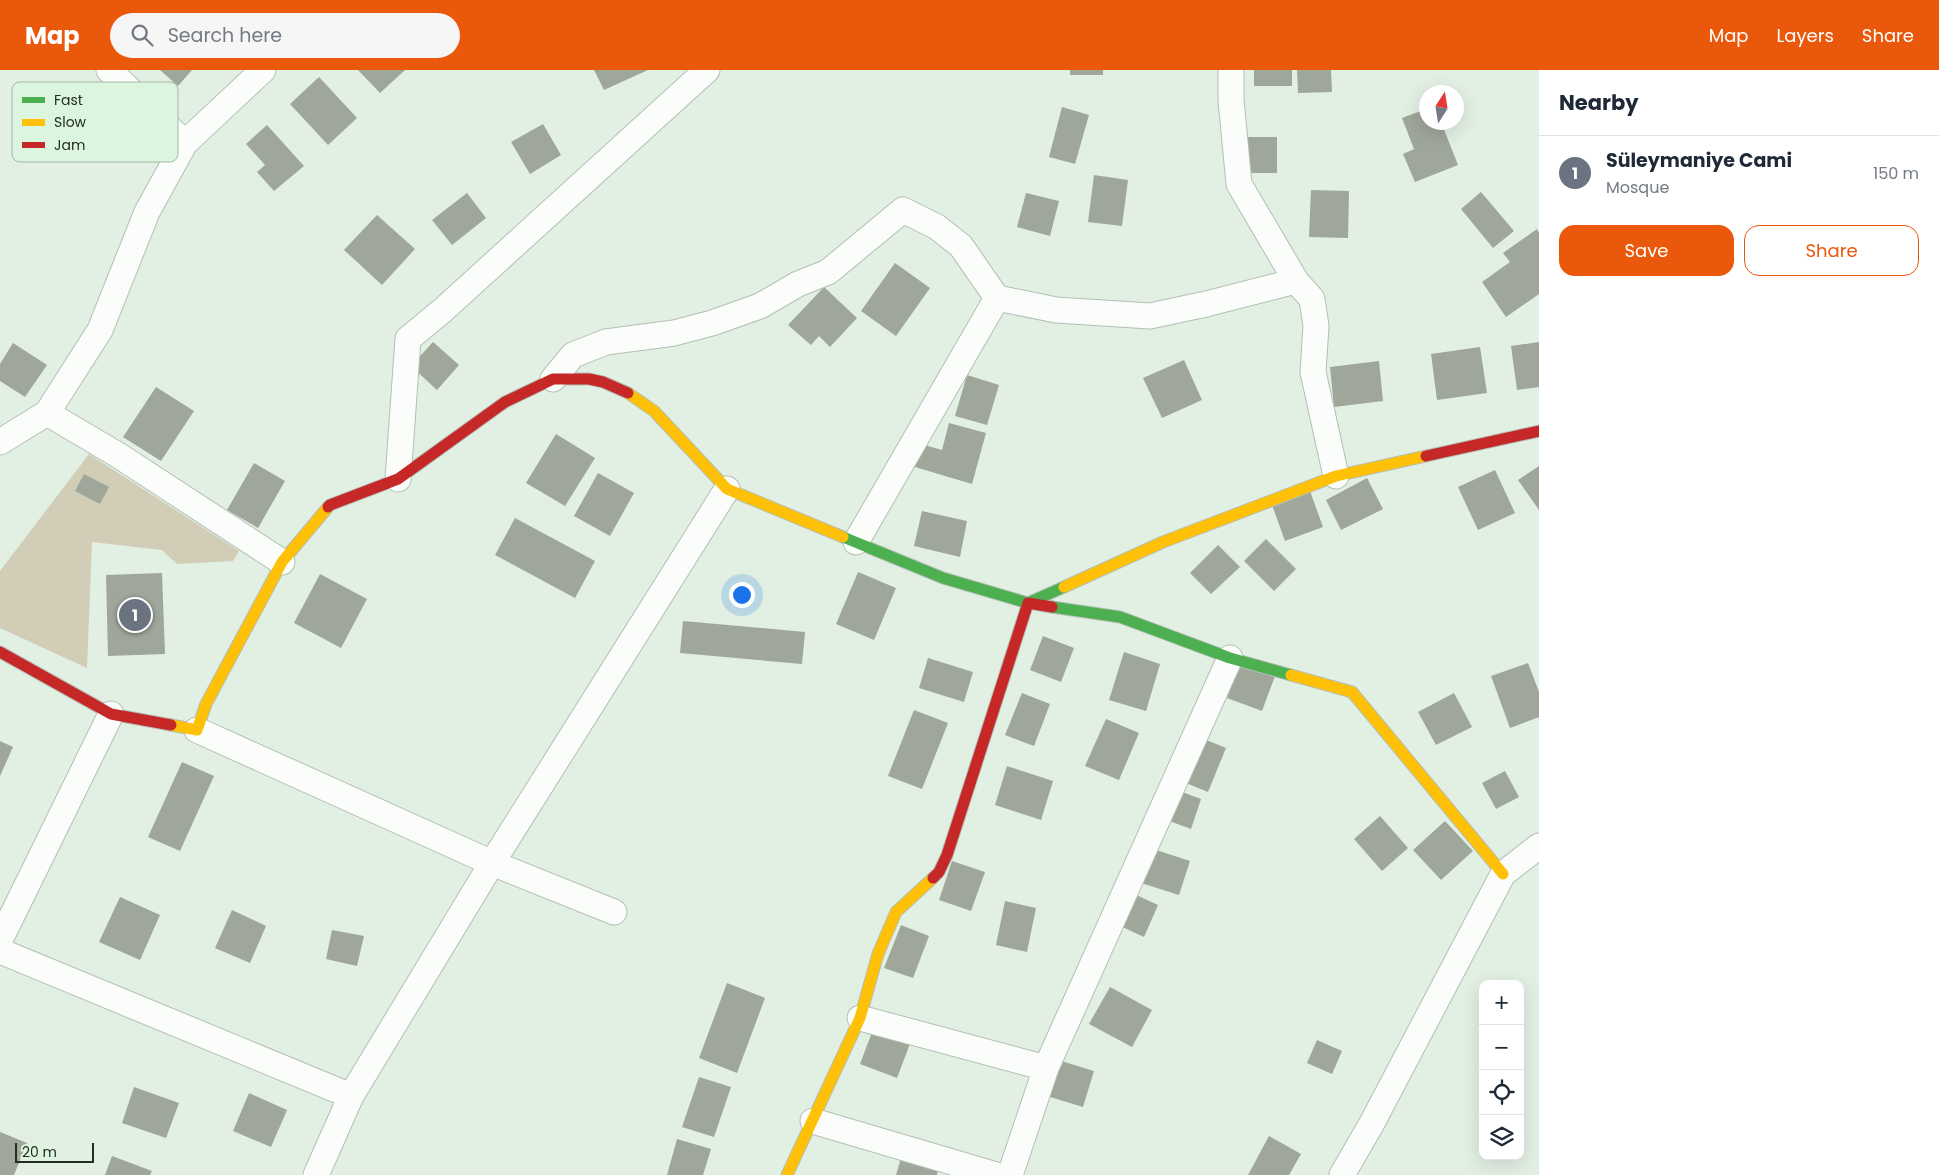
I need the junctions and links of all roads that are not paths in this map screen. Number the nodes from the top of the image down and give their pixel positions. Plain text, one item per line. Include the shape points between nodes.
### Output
1 (109, 70) edge
2 (263, 70) edge
3 (707, 70) edge
4 (1231, 70) edge
5 (121, 82) edge
6 (178, 136) edge
7 (185, 143) junction
8 (178, 155) edge
9 (174, 162) edge
10 (1296, 281) junction
11 (997, 298) junction
12 (553, 379) junction
13 (47, 413) junction
14 (1539, 431) edge
15 (0, 442) edge
16 (1336, 476) junction
17 (398, 479) junction
18 (727, 489) junction
19 (856, 542) junction
20 (282, 562) junction
21 (1028, 603) junction
22 (0, 652) edge
23 (1230, 658) junction
24 (111, 714) junction
25 (197, 730) junction
26 (1539, 846) edge
27 (492, 863) junction
28 (1503, 874) junction
29 (614, 912) dead end
30 (0, 940) edge
31 (0, 951) edge
32 (860, 1018) junction
33 (1046, 1068) junction
34 (351, 1096) junction
35 (813, 1121) junction
36 (316, 1175) edge
37 (787, 1175) edge
38 (996, 1175) edge
39 (1010, 1175) edge
40 (1342, 1175) edge

1 - 5 street
2 - 7 street
3 - 17 street via 408,339
4 - 10 street via 1239,184
6 - 7 street
7 - 8 street
9 - 13 street via 146,212 100,330
10 - 11 street via 1150,316 1056,310
10 - 16 street via 1312,299 1316,326 1313,372
11 - 12 street via 961,246 937,226 903,210 828,272 798,284 760,306 674,333 606,342 573,355
11 - 19 street
12 - 17 street via 505,402
12 - 18 street via 589,378 622,389 654,411
13 - 15 street
13 - 20 street via 118,455
14 - 16 street
16 - 21 street via 1163,542
17 - 20 street via 330,505
18 - 19 street
18 - 27 street
19 - 21 street via 943,578
20 - 25 street via 206,704
21 - 23 street via 1120,617
21 - 32 street via 948,855 939,872 896,912 878,954
22 - 24 street
23 - 28 street via 1352,692
23 - 33 street
24 - 25 street
24 - 30 street
25 - 27 street
26 - 28 street
27 - 29 street
27 - 34 street
28 - 40 street
31 - 34 street
32 - 33 street
32 - 35 street
33 - 39 street
34 - 36 street
35 - 37 street
35 - 38 street

